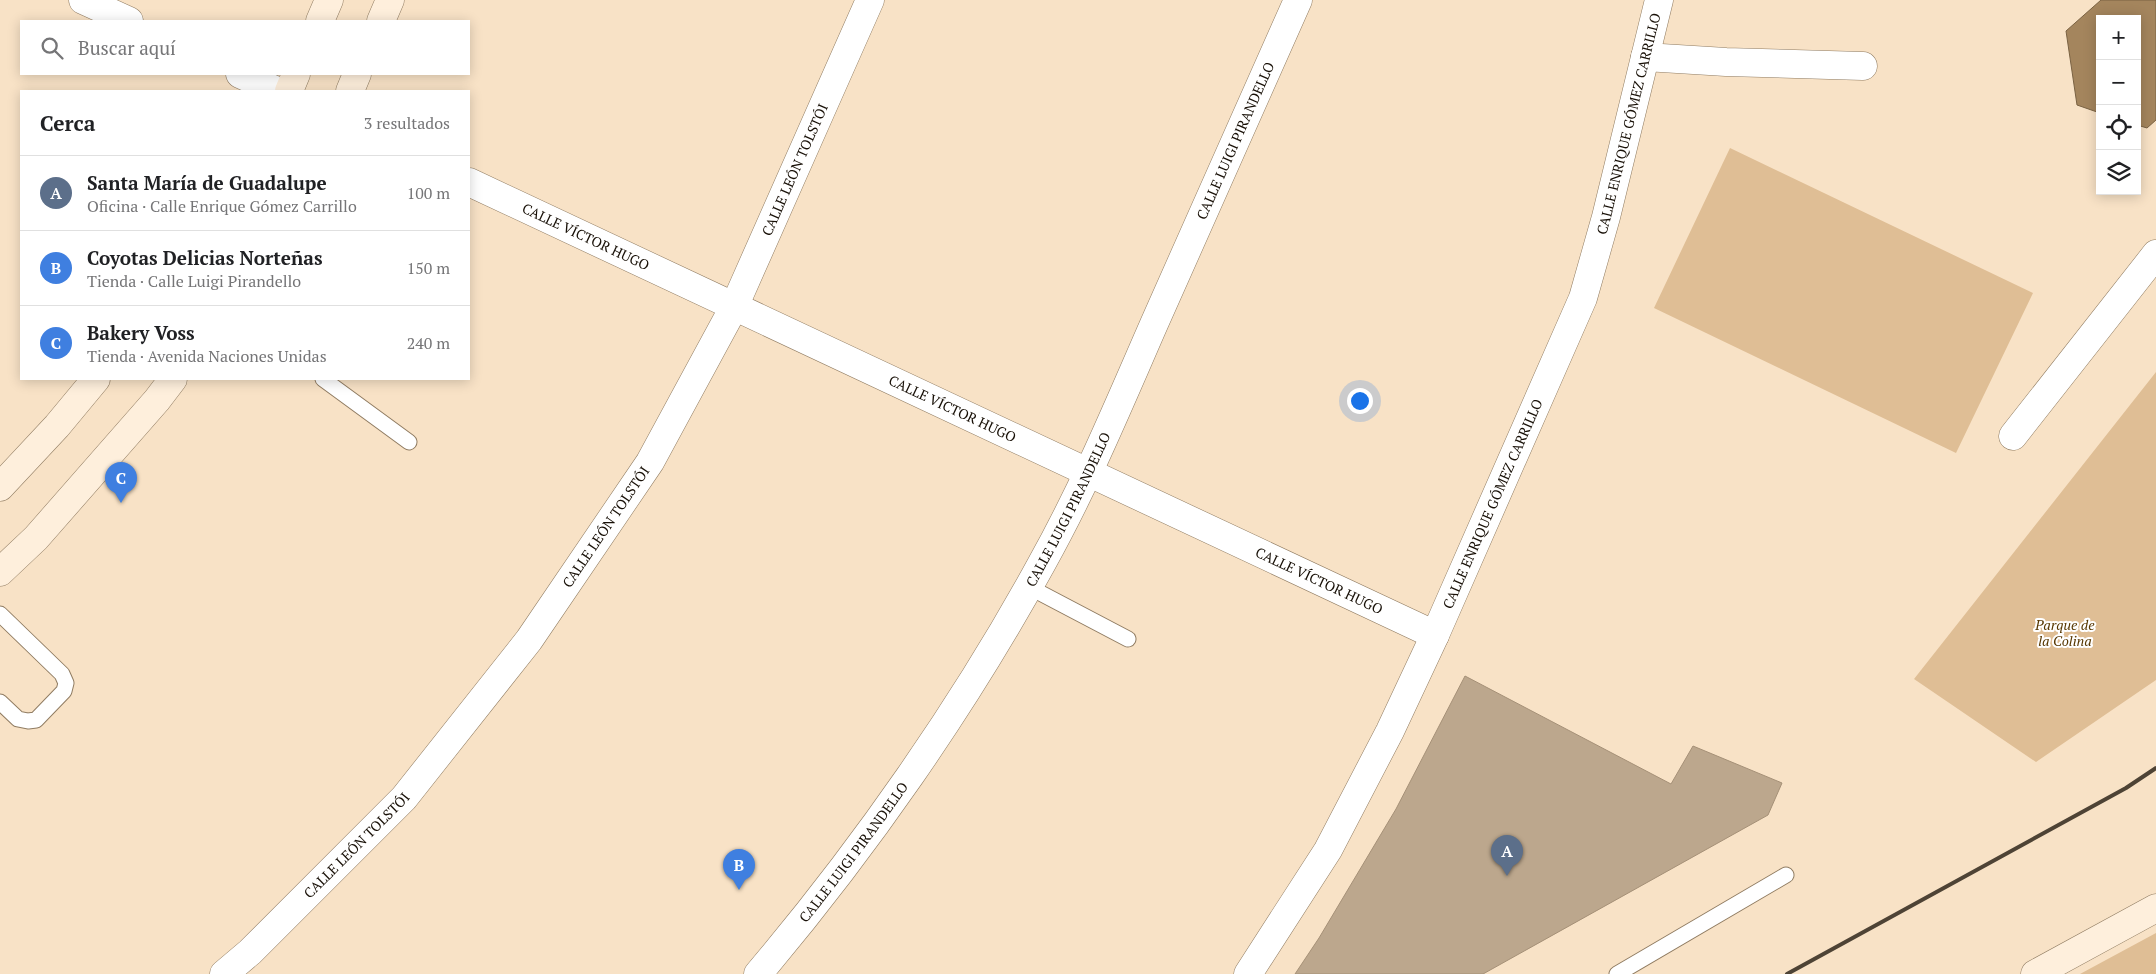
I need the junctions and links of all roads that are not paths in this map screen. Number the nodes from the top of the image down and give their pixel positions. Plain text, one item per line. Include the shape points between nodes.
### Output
1 (84, 0) edge
2 (329, 0) edge
3 (390, 0) edge
4 (870, 0) edge
5 (1298, 0) edge
6 (1659, 0) edge
7 (126, 20) edge
8 (320, 20) edge
9 (381, 20) edge
10 (1645, 57) junction
11 (1863, 66) dead end
12 (242, 75) edge
13 (296, 75) edge
14 (357, 75) edge
15 (275, 90) edge
16 (289, 90) edge
17 (350, 90) edge
18 (470, 182) edge
19 (2156, 254) edge
20 (734, 308) junction
21 (95, 380) edge
22 (172, 380) edge
23 (324, 380) edge
24 (2013, 436) dead end
25 (408, 442) dead end
26 (1088, 473) junction
27 (0, 487) edge
28 (0, 572) edge
29 (1029, 587) junction
30 (0, 614) edge
31 (1435, 635) junction
32 (1128, 638) dead end
33 (0, 702) edge
34 (1786, 875) dead end
35 (2156, 908) edge
36 (224, 974) edge
37 (758, 974) edge
38 (1248, 974) edge
39 (1617, 974) edge
40 (2035, 974) edge

1 - 7 street
2 - 8 street
3 - 9 street
4 - 20 street, CALLE LEÓN TOLSTÓI
5 - 26 street, CALLE LUIGI PIRANDELLO
6 - 10 street, CALLE ENRIQUE GÓMEZ CARRILLO
10 - 11 street
10 - 31 street, CALLE ENRIQUE GÓMEZ CARRILLO via 1583,298
12 - 15 street
13 - 16 street
14 - 17 street
18 - 20 street, CALLE VÍCTOR HUGO
19 - 24 street
20 - 26 street, CALLE VÍCTOR HUGO
20 - 36 street, CALLE LEÓN TOLSTÓI via 650,462 529,640 404,798
21 - 27 street via 58,426
22 - 28 street via 36,538
23 - 25 lane
26 - 29 street, CALLE LUIGI PIRANDELLO
26 - 31 street, CALLE VÍCTOR HUGO
29 - 32 lane
29 - 37 street, CALLE LUIGI PIRANDELLO via 956,707 911,772 816,904
30 - 33 lane via 62,674 66,683 64,691 36,720 28,722 18,718
31 - 38 street, CALLE ENRIQUE GÓMEZ CARRILLO via 1328,850
34 - 39 lane
35 - 40 street

